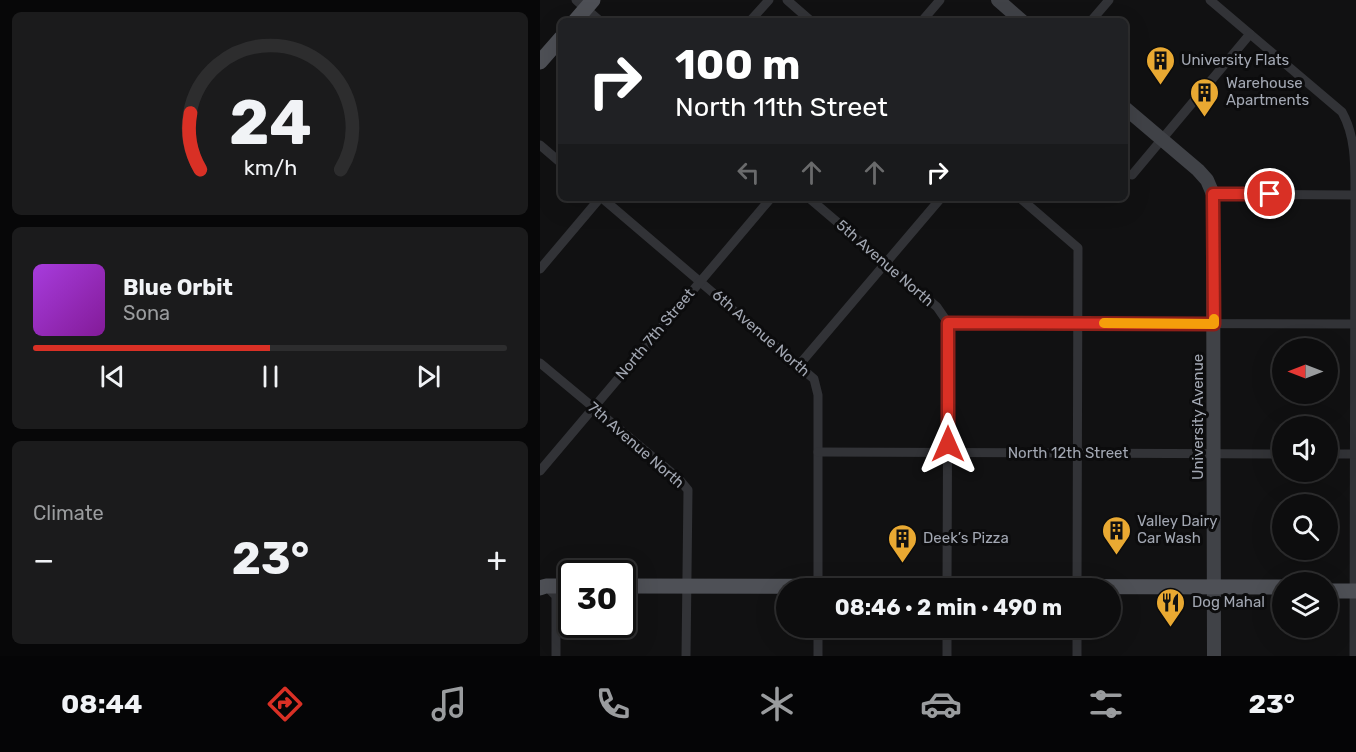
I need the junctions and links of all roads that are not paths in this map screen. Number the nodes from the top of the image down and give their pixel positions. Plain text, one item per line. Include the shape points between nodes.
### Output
1 (769, 0) edge
2 (787, 0) edge
3 (940, 0) edge
4 (998, 0) edge
5 (1109, 0) edge
6 (1210, 0) edge
7 (585, 3) edge
8 (577, 18) edge
9 (598, 18) edge
10 (753, 18) edge
11 (808, 18) edge
12 (925, 18) edge
13 (1019, 18) edge
14 (1094, 18) edge
15 (1250, 34) junction
16 (558, 41) edge
17 (540, 62) edge
18 (1128, 111) edge
19 (1163, 140) junction
20 (540, 145) edge
21 (558, 160) edge
22 (1132, 175) dead end
23 (1213, 194) junction
24 (1356, 195) edge
25 (598, 201) edge
26 (605, 201) edge
27 (768, 201) edge
28 (813, 201) edge
29 (938, 201) edge
30 (1023, 201) edge
31 (886, 263) junction
32 (540, 269) edge
33 (700, 280) junction
34 (948, 323) junction
35 (1078, 323) junction
36 (1214, 324) junction
37 (1356, 324) edge
38 (540, 363) edge
39 (799, 365) junction
40 (593, 408) junction
41 (818, 452) junction
42 (948, 453) junction
43 (1077, 453) junction
44 (1214, 453) junction
45 (1272, 454) edge
46 (1338, 454) edge
47 (1356, 454) edge
48 (540, 471) edge
49 (818, 578) edge
50 (947, 578) edge
51 (1077, 578) edge
52 (542, 585) edge
53 (687, 585) junction
54 (558, 586) edge
55 (636, 586) edge
56 (776, 586) edge
57 (1121, 587) edge
58 (1214, 587) junction
59 (1272, 587) edge
60 (1338, 591) edge
61 (1355, 591) edge
62 (818, 638) edge
63 (947, 638) edge
64 (1077, 638) edge
65 (556, 656) edge
66 (686, 656) edge
67 (818, 656) edge
68 (947, 656) edge
69 (1077, 656) edge
70 (1214, 656) edge
71 (1354, 656) edge

1 - 10 street
2 - 11 street
3 - 12 street
4 - 13 street
5 - 14 street
6 - 15 street
7 - 8 main road
7 - 9 street
15 - 19 street
15 - 24 street via 1349,122 1355,143
16 - 17 main road
18 - 19 street
19 - 22 street
19 - 23 street via 1198,170
20 - 21 street
23 - 24 street
23 - 36 street, University Avenue
24 - 37 street
25 - 32 street
26 - 33 street, 6th Avenue North
27 - 33 street, North 7th Street
28 - 31 street, 5th Avenue North
29 - 31 street
30 - 35 street via 1078,248
31 - 34 street, 5th Avenue North via 937,307
31 - 39 street
33 - 39 street, 6th Avenue North
33 - 40 street, North 7th Street
34 - 35 street
34 - 42 street
35 - 36 street
35 - 43 street
36 - 37 street
36 - 44 street, University Avenue
37 - 47 street
38 - 40 street, 7th Avenue North
39 - 41 street, 6th Avenue North via 817,385
40 - 48 street, North 7th Street
40 - 53 street, 7th Avenue North via 688,490
41 - 42 street, North 12th Street
41 - 49 street, 6th Avenue North
42 - 43 street, North 12th Street
42 - 50 street
43 - 44 street, North 12th Street
43 - 51 street
44 - 45 street, North 12th Street
44 - 58 street, University Avenue
46 - 47 street
47 - 61 street
52 - 54 main road
52 - 65 street via 556,596
53 - 55 main road
53 - 56 main road
53 - 66 street, 7th Avenue North
57 - 58 main road
58 - 59 main road
58 - 70 street, University Avenue
60 - 61 main road
61 - 71 street
62 - 67 street
63 - 68 street
64 - 69 street

